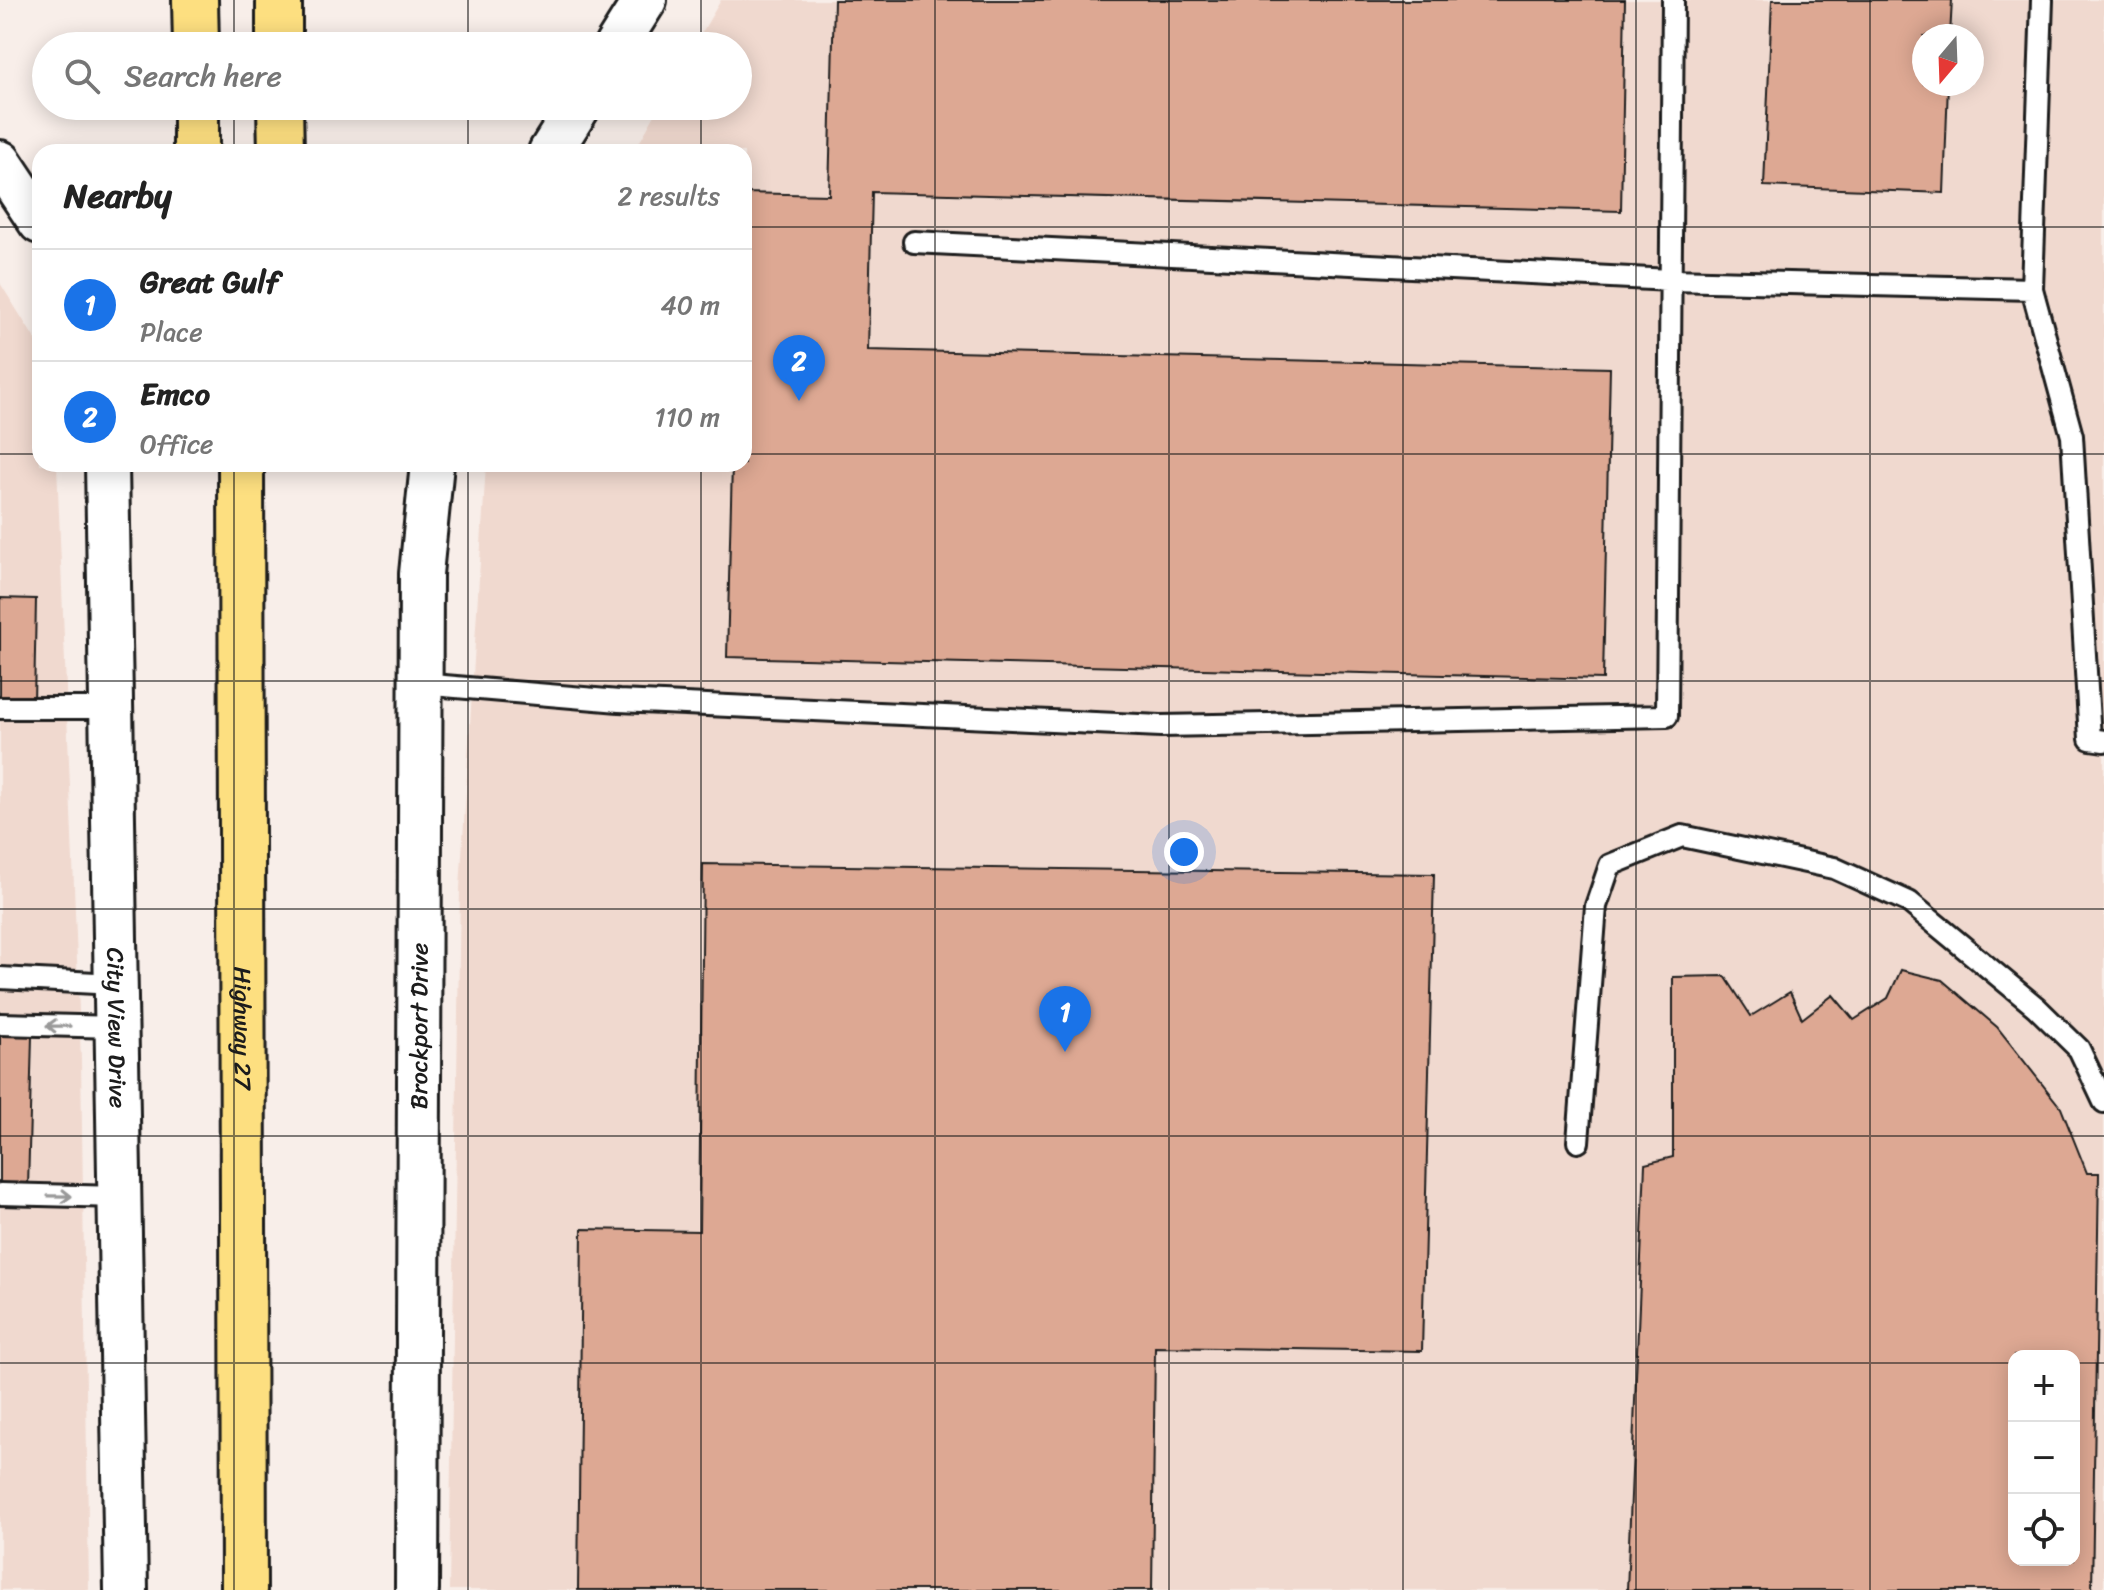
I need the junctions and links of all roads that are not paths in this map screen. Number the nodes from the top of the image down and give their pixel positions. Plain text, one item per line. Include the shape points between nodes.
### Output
1 (195, 0) edge
2 (645, 0) edge
3 (1673, 0) edge
4 (2042, 0) edge
5 (196, 32) edge
6 (625, 32) edge
7 (196, 120) edge
8 (280, 120) edge
9 (570, 120) edge
10 (196, 144) edge
11 (281, 144) edge
12 (555, 144) edge
13 (0, 162) edge
14 (32, 210) edge
15 (914, 242) dead end
16 (1671, 280) junction
17 (2032, 289) junction
18 (107, 472) edge
19 (241, 472) edge
20 (431, 472) edge
21 (421, 684) junction
22 (0, 708) edge
23 (111, 708) junction
24 (2104, 741) edge
25 (0, 978) edge
26 (115, 984) junction
27 (0, 1024) edge
28 (117, 1027) junction
29 (2104, 1102) edge
30 (1578, 1142) dead end
31 (0, 1194) edge
32 (119, 1197) junction
33 (126, 1590) edge
34 (244, 1590) edge
35 (417, 1590) edge

1 - 5 main road
2 - 6 street
3 - 16 lane
4 - 17 lane
7 - 10 main road
8 - 11 main road
9 - 12 street
13 - 14 street
15 - 16 lane
16 - 17 lane
16 - 21 lane via 1667,716 1161,726 619,701
17 - 24 lane via 2072,436 2090,739
18 - 23 street, City View Drive
19 - 34 main road, Highway 27
20 - 21 street, Brockport Drive via 421,574
21 - 35 street, Brockport Drive
22 - 23 lane
23 - 26 street, City View Drive
25 - 26 lane
26 - 28 street, City View Drive
28 -> 27 lane
28 - 32 street, City View Drive
29 - 30 lane via 2079,1049 1909,902 1834,868 1682,836 1610,865 1599,896
31 -> 32 lane
32 - 33 street, City View Drive

